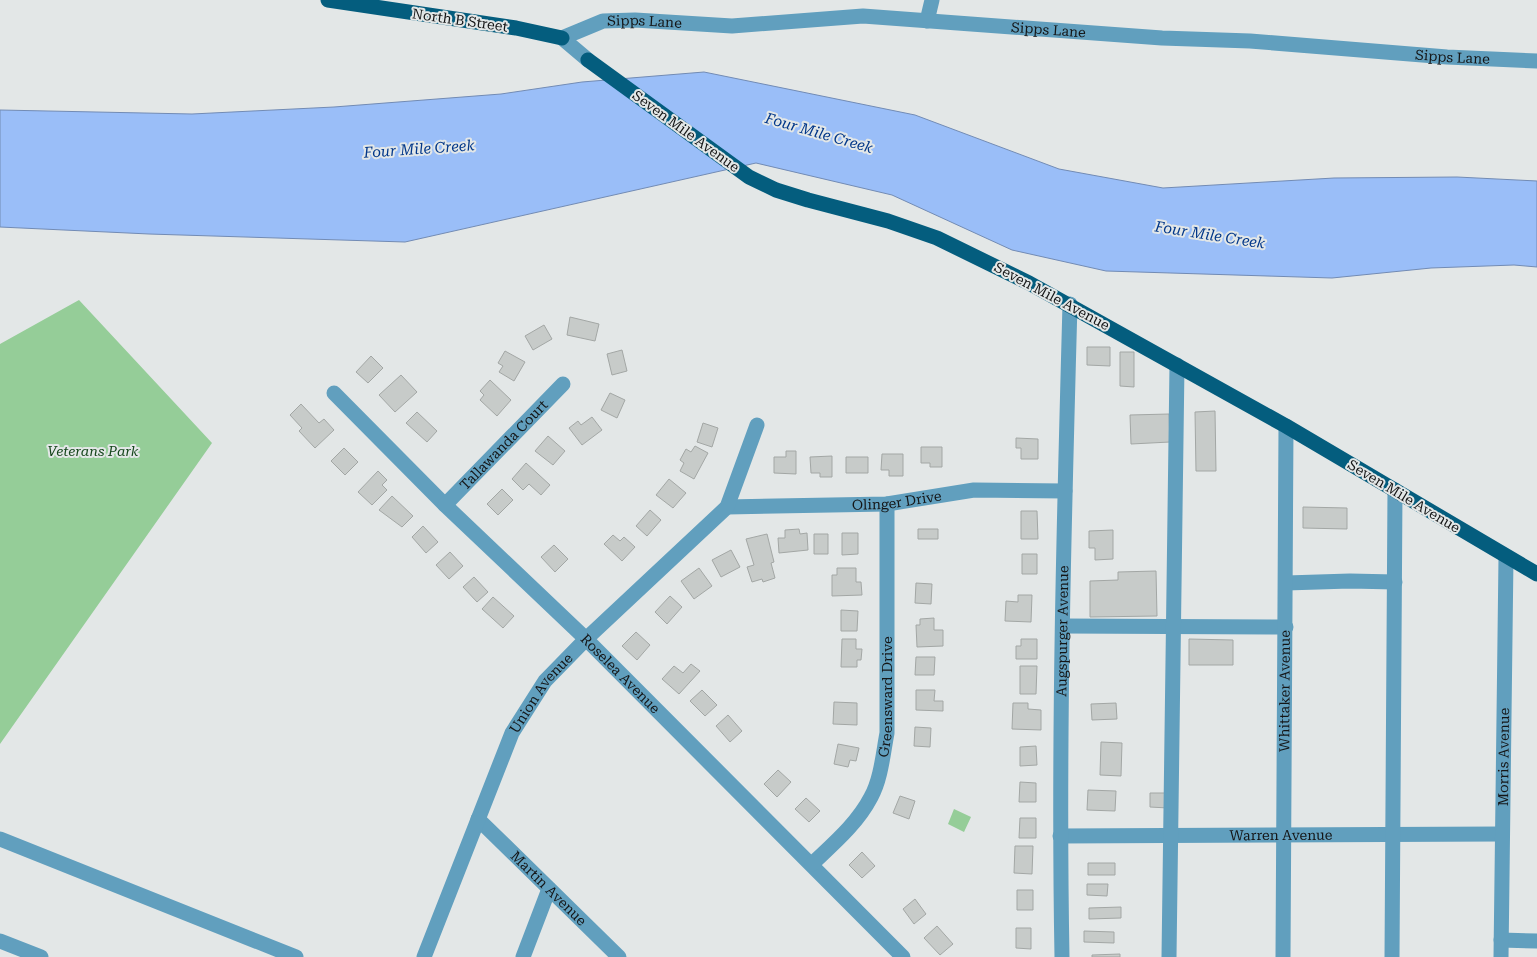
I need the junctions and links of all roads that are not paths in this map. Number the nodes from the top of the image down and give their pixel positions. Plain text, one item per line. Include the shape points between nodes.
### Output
1 (328, 0) edge
2 (932, 0) edge
3 (927, 21) junction
4 (562, 38) junction
5 (588, 60) joint
6 (1537, 61) edge
7 (1070, 304) junction
8 (1177, 365) junction
9 (563, 384) dead end
10 (334, 393) dead end
11 (757, 425) dead end
12 (1286, 426) junction
13 (1395, 490) junction
14 (1064, 491) junction
15 (887, 504) junction
16 (444, 505) junction
17 (727, 507) junction
18 (1506, 557) junction
19 (1537, 574) edge
20 (1395, 582) junction
21 (1286, 583) junction
22 (1063, 626) junction
23 (1172, 626) junction
24 (1286, 627) junction
25 (586, 639) junction
26 (478, 820) junction
27 (1284, 834) junction
28 (1393, 834) junction
29 (1502, 834) junction
30 (1060, 836) junction
31 (1168, 837) junction
32 (0, 839) edge
33 (812, 864) junction
34 (549, 889) junction
35 (1501, 940) junction
36 (0, 941) edge
37 (1537, 941) edge
38 (41, 957) edge
39 (296, 957) edge
40 (424, 957) edge
41 (523, 957) edge
42 (619, 957) edge
43 (903, 957) edge
44 (1062, 957) edge
45 (1168, 957) edge
46 (1283, 957) edge
47 (1392, 957) edge
48 (1501, 957) edge

1 - 4 main road, North B Street
2 - 3 street
3 - 4 street, Sipps Lane via 862,16 732,26 602,21
3 - 6 street, Sipps Lane
4 - 5 street, Seven Mile Avenue
5 - 7 main road, Seven Mile Avenue via 749,177 776,190 937,238
7 - 8 main road, Seven Mile Avenue
7 - 14 street, Augspurger Avenue
8 - 12 main road, Seven Mile Avenue
8 - 23 street
9 - 16 street, Tallawanda Court
10 - 16 street, Roselea Avenue
11 - 17 street, Union Avenue
12 - 13 main road, Seven Mile Avenue
12 - 21 street, Whittaker Avenue
13 - 18 main road, Seven Mile Avenue
13 - 20 street
14 - 15 street, Olinger Drive via 974,490
14 - 22 street, Augspurger Avenue
15 - 17 street, Olinger Drive
15 - 33 street, Greensward Drive via 886,733 880,768 872,797 857,818
16 - 25 street, Roselea Avenue
17 - 25 street, Union Avenue
18 - 19 main road, Seven Mile Avenue
18 - 29 street, Morris Avenue
20 - 21 street
20 - 28 street
21 - 24 street, Whittaker Avenue
22 - 23 street
22 - 30 street, Augspurger Avenue
23 - 24 street
23 - 31 street
24 - 27 street, Whittaker Avenue
25 - 26 street, Union Avenue via 545,681 512,733
25 - 33 street, Roselea Avenue
26 - 34 street, Martin Avenue
26 - 40 street, Union Avenue
27 - 28 street, Warren Avenue
27 - 31 street, Warren Avenue
27 - 46 street, Whittaker Avenue
28 - 29 street, Warren Avenue
28 - 47 street
29 - 35 street, Morris Avenue
30 - 31 street, Warren Avenue
30 - 44 street, Augspurger Avenue
31 - 45 street
32 - 39 street
33 - 43 street, Roselea Avenue
34 - 41 street
34 - 42 street, Martin Avenue
35 - 37 street
35 - 48 street, Morris Avenue
36 - 38 street

